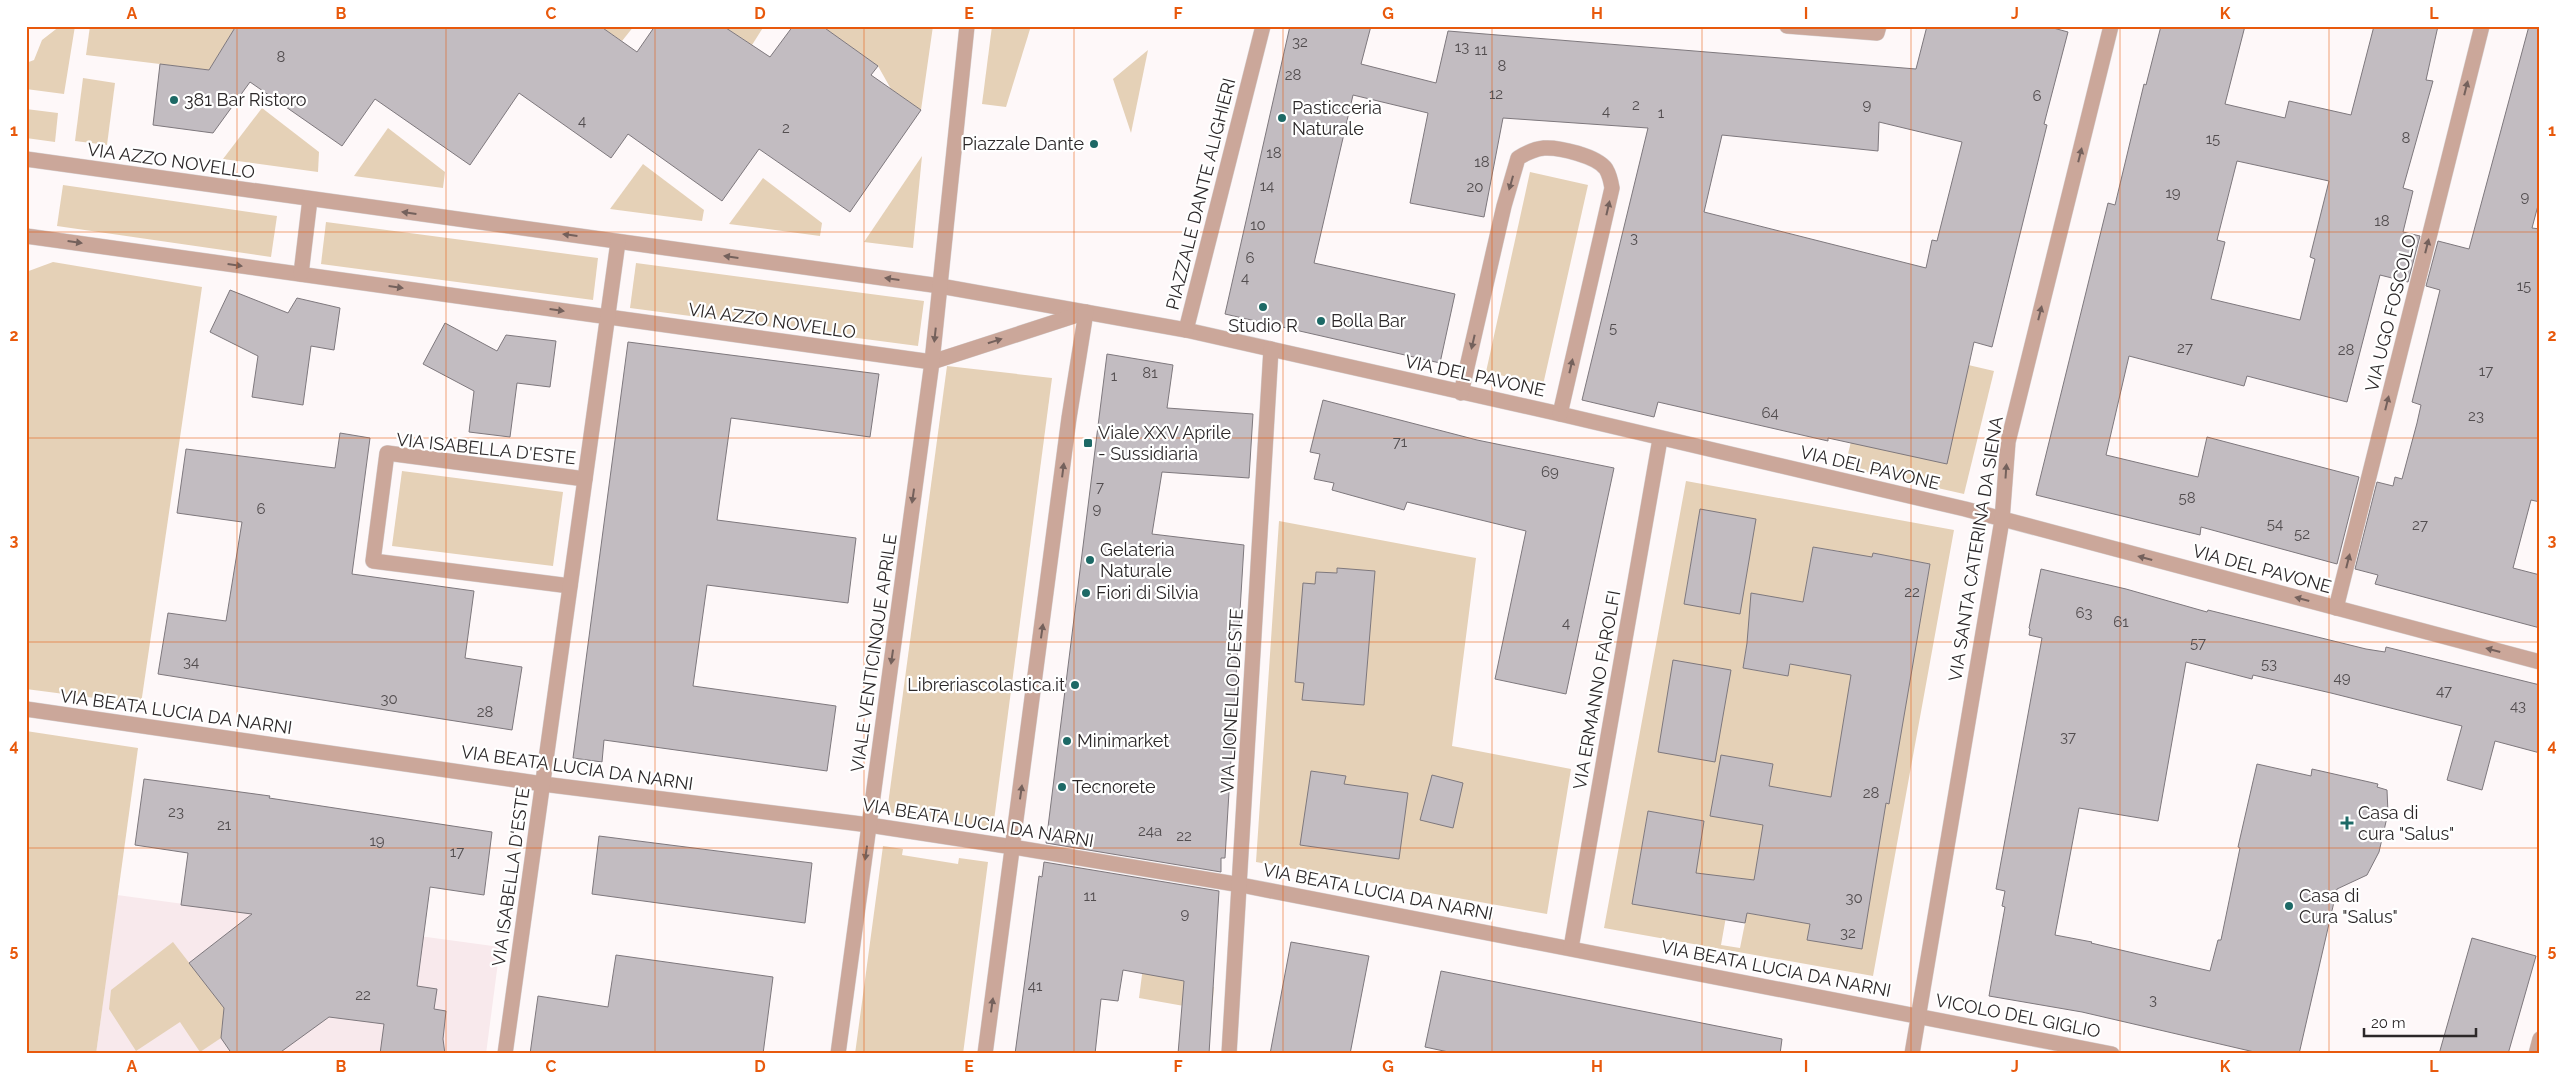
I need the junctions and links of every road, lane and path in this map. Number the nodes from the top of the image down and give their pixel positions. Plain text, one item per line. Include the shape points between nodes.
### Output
1 (967, 26) edge
2 (1263, 26) edge
3 (1787, 26) edge
4 (1879, 26) edge
5 (2111, 26) edge
6 (2482, 26) edge
7 (26, 159) edge
8 (310, 199) junction
9 (26, 236) edge
10 (618, 242) junction
11 (301, 274) junction
12 (940, 286) junction
13 (1086, 312) junction
14 (608, 317) junction
15 (1186, 330) junction
16 (1271, 349) junction
17 (932, 362) junction
18 (1461, 392) junction
19 (1560, 414) junction
20 (1660, 439) junction
21 (585, 479) junction
22 (2002, 520) junction
23 (570, 586) junction
24 (2336, 608) junction
25 (2540, 662) edge
26 (26, 709) edge
27 (543, 784) junction
28 (870, 825) junction
29 (1013, 847) junction
30 (1241, 885) junction
31 (1571, 948) junction
32 (1918, 1016) junction
33 (2540, 1039) edge
34 (506, 1054) edge
35 (838, 1054) edge
36 (986, 1054) edge
37 (1229, 1054) edge
38 (1912, 1054) edge
39 (2112, 1054) edge
40 (2536, 1054) edge

1 - 12 street, VIALE VENTICINQUE APRILE
2 - 15 street, PIAZZALE DANTE ALIGHIERI
3 - 4 street via 1877,33
22 -> 5 street, VIA SANTA CATERINA DA SIENA via 2008,442
24 -> 6 street, VIA UGO FOSCOLO
7 - 8 street, VIA AZZO NOVELLO
10 -> 8 street, VIA AZZO NOVELLO
8 - 11 street
9 -> 11 street, VIA AZZO NOVELLO
12 -> 10 street, VIA AZZO NOVELLO
10 - 14 street
11 -> 14 street, VIA AZZO NOVELLO
12 - 13 street, PIAZZALE DANTE ALIGHIERI
12 -> 17 street, VIALE VENTICINQUE APRILE
13 - 15 street, PIAZZALE DANTE ALIGHIERI
17 -> 13 street, PIAZZALE DANTE ALIGHIERI
29 -> 13 street via 1069,418
14 - 17 street, VIA AZZO NOVELLO
14 - 21 street, VIA ISABELLA D'ESTE
15 - 16 street, VIA DEL PAVONE
16 - 18 street, VIA DEL PAVONE
16 - 30 street, VIA LIONELLO D'ESTE
17 -> 28 street, VIALE VENTICINQUE APRILE
18 - 19 street, VIA DEL PAVONE
19 -> 18 street via 1612,188 1606,169 1593,159 1578,154 1546,148 1518,158
19 - 20 street, VIA DEL PAVONE
20 - 22 street, VIA DEL PAVONE
20 - 31 street, VIA ERMANNO FAROLFI
21 - 23 street, VIA ISABELLA D'ESTE
21 - 23 street, VIA ISABELLA D'ESTE via 387,453 373,561
24 -> 22 street, VIA DEL PAVONE
22 - 32 street, VIA SANTA CATERINA DA SIENA
23 - 27 street, VIA ISABELLA D'ESTE
25 -> 24 street, VIA DEL PAVONE
26 - 27 street, VIA BEATA LUCIA DA NARNI
27 - 28 street, VIA BEATA LUCIA DA NARNI
27 - 34 street, VIA ISABELLA D'ESTE
28 - 29 street, VIA BEATA LUCIA DA NARNI
28 -> 35 street, VIALE VENTICINQUE APRILE
29 - 30 street, VIA BEATA LUCIA DA NARNI
36 -> 29 street
30 - 31 street, VIA BEATA LUCIA DA NARNI
30 - 37 street, VIA LIONELLO D'ESTE
31 - 32 street, VIA BEATA LUCIA DA NARNI
32 - 38 street, VIA SANTA CATERINA DA SIENA
32 - 39 street, VICOLO DEL GIGLIO
33 - 40 street

